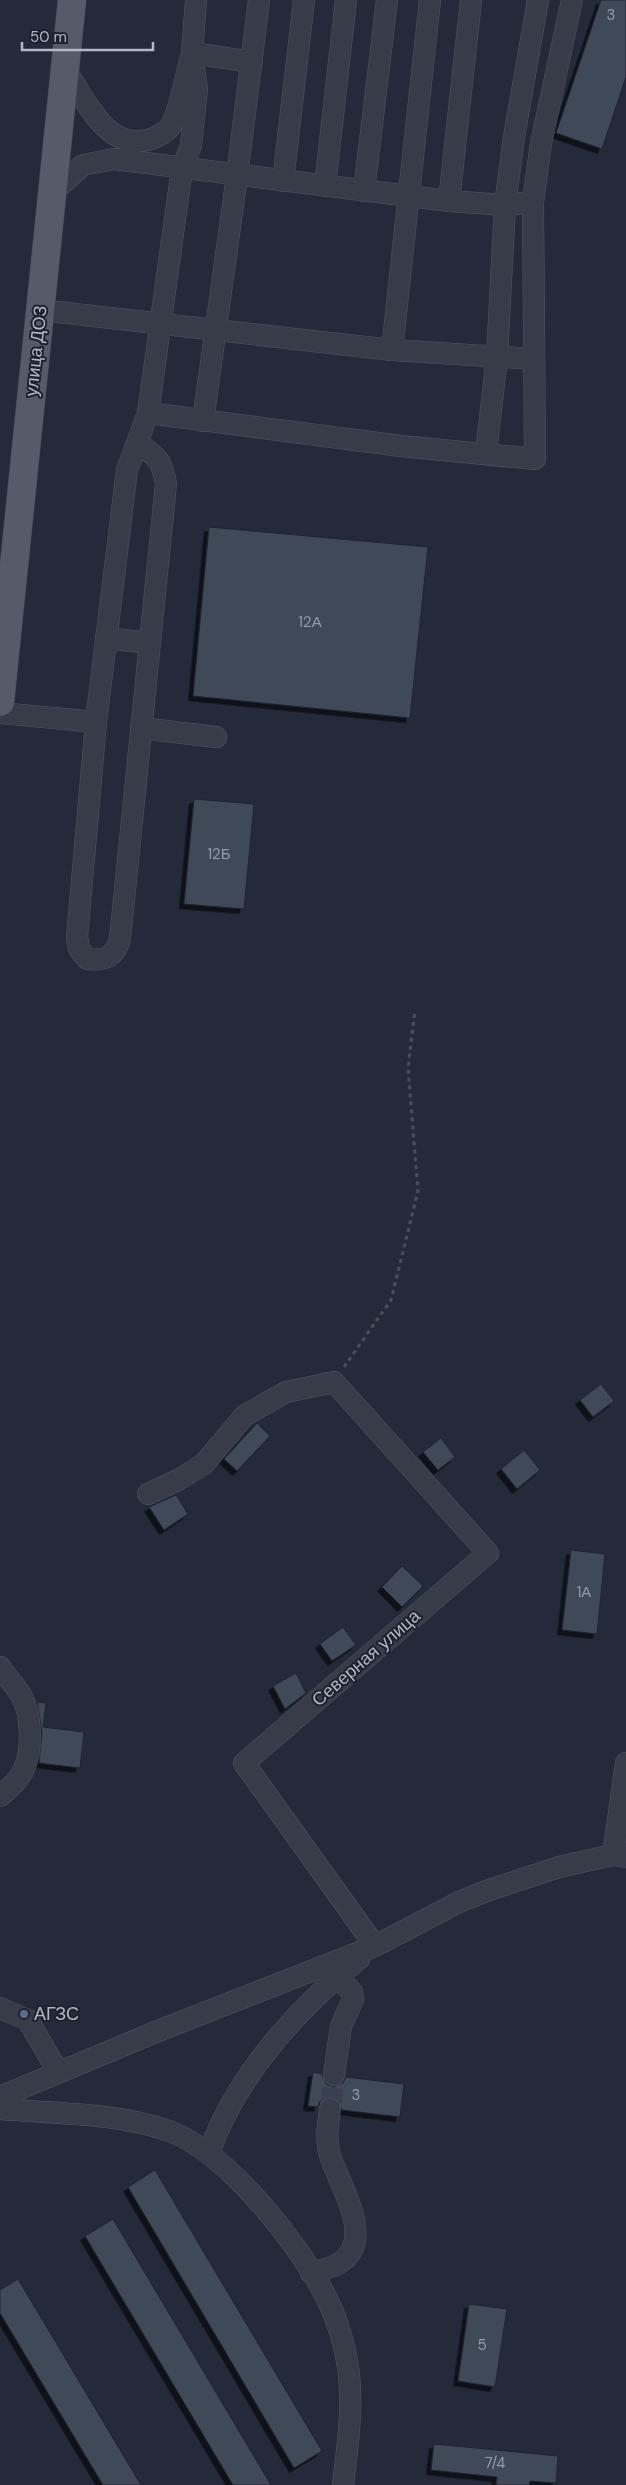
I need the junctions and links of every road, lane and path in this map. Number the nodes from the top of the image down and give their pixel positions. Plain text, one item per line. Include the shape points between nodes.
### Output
1 (72, 0) edge
2 (196, 0) edge
3 (259, 0) edge
4 (304, 0) edge
5 (346, 0) edge
6 (387, 0) edge
7 (430, 0) edge
8 (471, 0) edge
9 (538, 0) edge
10 (572, 0) edge
11 (192, 53) junction
12 (529, 53) junction
13 (559, 60) junction
14 (252, 62) junction
15 (66, 71) junction
16 (514, 137) junction
17 (541, 143) junction
18 (182, 168) junction
19 (238, 176) junction
20 (283, 181) junction
21 (325, 186) junction
22 (364, 191) junction
23 (53, 192) junction
24 (408, 196) junction
25 (449, 201) junction
26 (533, 202) junction
27 (505, 205) junction
28 (501, 264) junction
29 (532, 264) junction
30 (40, 310) junction
31 (159, 325) junction
32 (214, 331) junction
33 (392, 350) junction
34 (497, 357) junction
35 (534, 359) junction
36 (148, 413) junction
37 (203, 421) junction
38 (138, 444) junction
39 (486, 453) junction
40 (106, 638) junction
41 (148, 643) junction
42 (0, 702) edge
43 (0, 713) edge
44 (96, 722) junction
45 (141, 728) junction
46 (216, 737) dead end
47 (415, 1010) dead end
48 (334, 1382) junction
49 (148, 1494) dead end
50 (0, 1667) edge
51 (626, 1763) edge
52 (0, 1796) edge
53 (620, 1856) edge
54 (375, 1946) junction
55 (337, 1976) junction
56 (0, 2008) edge
57 (58, 2072) junction
58 (334, 2075) tunnel mouth
59 (0, 2097) edge
60 (0, 2108) edge
61 (330, 2109) tunnel mouth
62 (208, 2153) junction
63 (311, 2272) junction
64 (343, 2485) edge

1 - 15 main road, улица ДОЗ
2 - 11 street
3 - 14 street
4 - 20 street
5 - 21 street
6 - 22 street
7 - 24 street
8 - 25 street
9 - 12 street
10 - 13 street
11 - 14 street
11 - 15 street via 172,125 160,136 141,142 123,140 106,130
11 - 18 street via 197,90 190,145
12 - 13 street
12 - 16 street
13 - 17 street
14 - 19 street
15 - 23 main road, улица ДОЗ
16 - 17 street
16 - 27 street
17 - 26 street
18 - 19 street
18 - 23 street via 114,159 83,165
18 - 31 street
19 - 20 street
19 - 32 street
20 - 21 street
21 - 22 street
22 - 24 street
23 - 30 main road, улица ДОЗ
24 - 25 street
24 - 33 street
25 - 27 street
26 - 27 street
26 - 29 street
27 - 28 street
28 - 29 street
28 - 34 street
29 - 35 street
30 - 31 street
30 - 42 main road, улица ДОЗ
31 - 32 street
31 - 36 street
32 - 33 street
32 - 37 street
33 - 34 street
34 - 35 street
34 - 39 street
35 - 39 street via 535,459
36 - 37 street
36 - 38 street
37 - 39 street via 410,447
38 - 40 street via 127,470
38 - 41 street via 158,456 166,484
40 - 41 street
40 - 44 street
41 - 45 street
43 - 44 street
44 - 45 street via 77,937 79,949 87,959 102,961 118,948
45 - 46 street
47 - 48 path via 408,1068 418,1191 391,1300
48 - 49 street via 286,1392 244,1416 204,1464
48 - 54 street, Северная улица via 488,1553 244,1762
50 - 52 street via 28,1711 30,1739 24,1770 11,1788
51 - 53 street
53 - 54 street via 559,1867 489,1890
54 - 55 street
54 - 57 street
55 - 58 street via 352,1992 354,2000 340,2026
55 - 62 street via 303,2010 253,2070 228,2108
56 - 57 street via 28,2020
57 - 59 street
60 - 62 street via 149,2126 169,2131
61 - 63 street via 327,2138 356,2224 354,2243 341,2262
62 - 63 street via 245,2188
63 - 64 street via 334,2317 349,2375 350,2413

